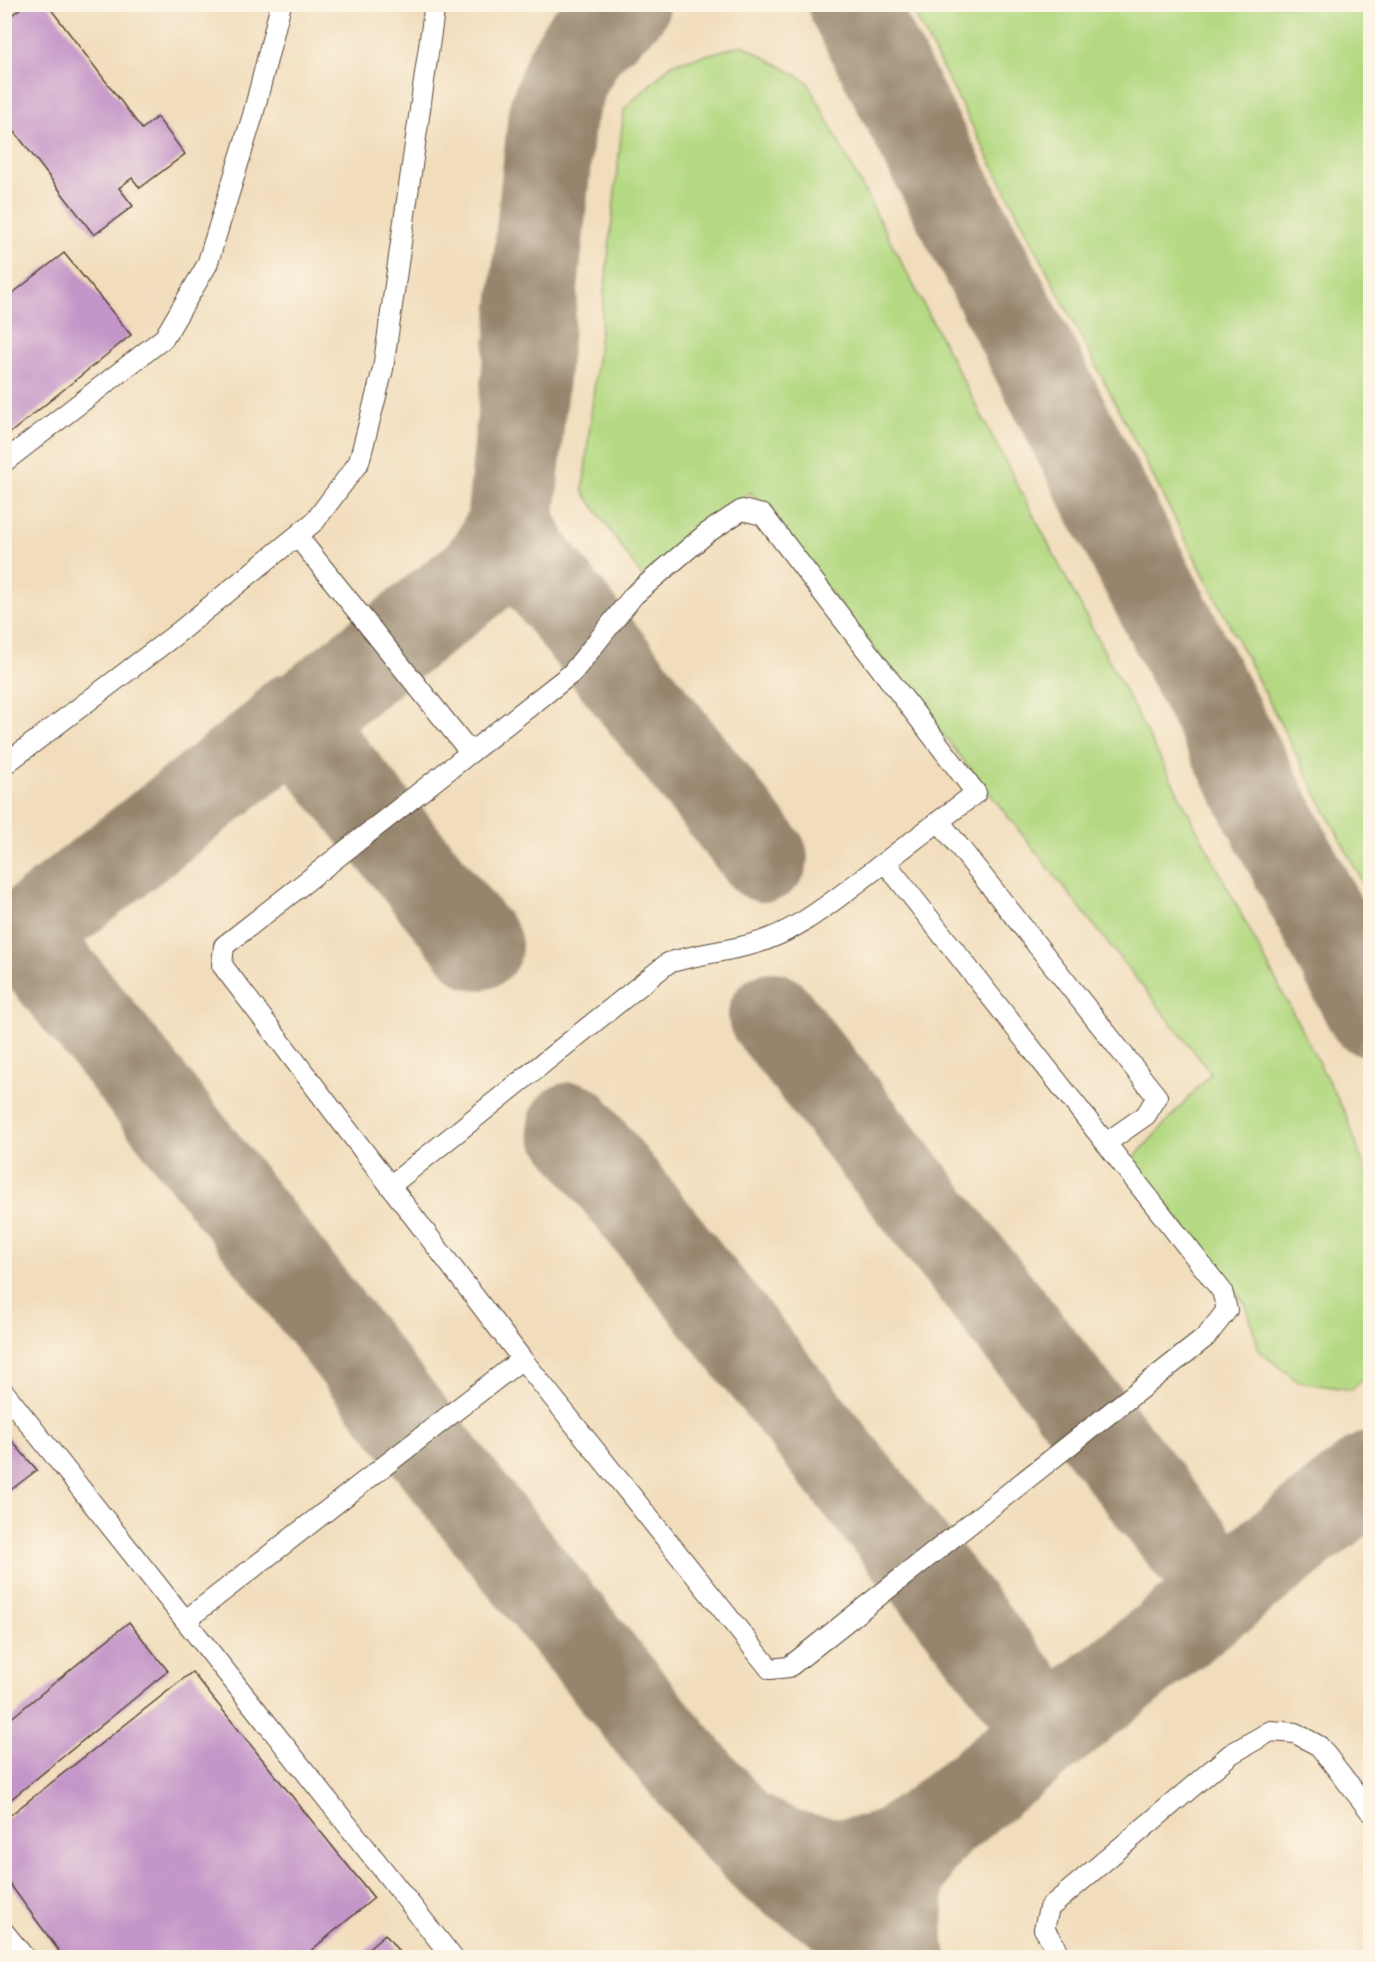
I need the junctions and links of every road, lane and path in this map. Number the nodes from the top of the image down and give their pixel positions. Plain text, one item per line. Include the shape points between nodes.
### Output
1 (281, 4) edge
2 (435, 4) edge
3 (4, 462) edge
4 (297, 536) junction
5 (470, 752) junction
6 (4, 765) edge
7 (939, 821) junction
8 (885, 862) junction
9 (1106, 1143) junction
10 (390, 1186) junction
11 (522, 1359) junction
12 (4, 1392) edge
13 (186, 1620) junction
14 (1371, 1811) edge
15 (4, 1932) edge
16 (25, 1958) edge
17 (453, 1958) edge
18 (1064, 1958) edge

1 - 3 lane via 253,116 207,265 175,320 164,338
2 - 4 lane via 383,369 368,431 359,462 315,521
4 - 5 lane
4 - 6 lane
5 - 7 lane via 572,673 634,595 707,533 742,510 763,515 976,793
5 - 10 lane via 224,946 222,965
7 - 8 lane
7 - 9 lane via 1157,1097 1146,1115
8 - 9 lane
8 - 10 lane via 796,926 750,945 695,954 668,963
9 - 11 lane via 1222,1291 1227,1310 1206,1337 789,1667 770,1669
10 - 11 lane
11 - 13 lane
12 - 13 lane
13 - 17 lane
14 - 18 lane via 1318,1746 1294,1733 1271,1731 1231,1754 1049,1908 1044,1929
15 - 16 lane

